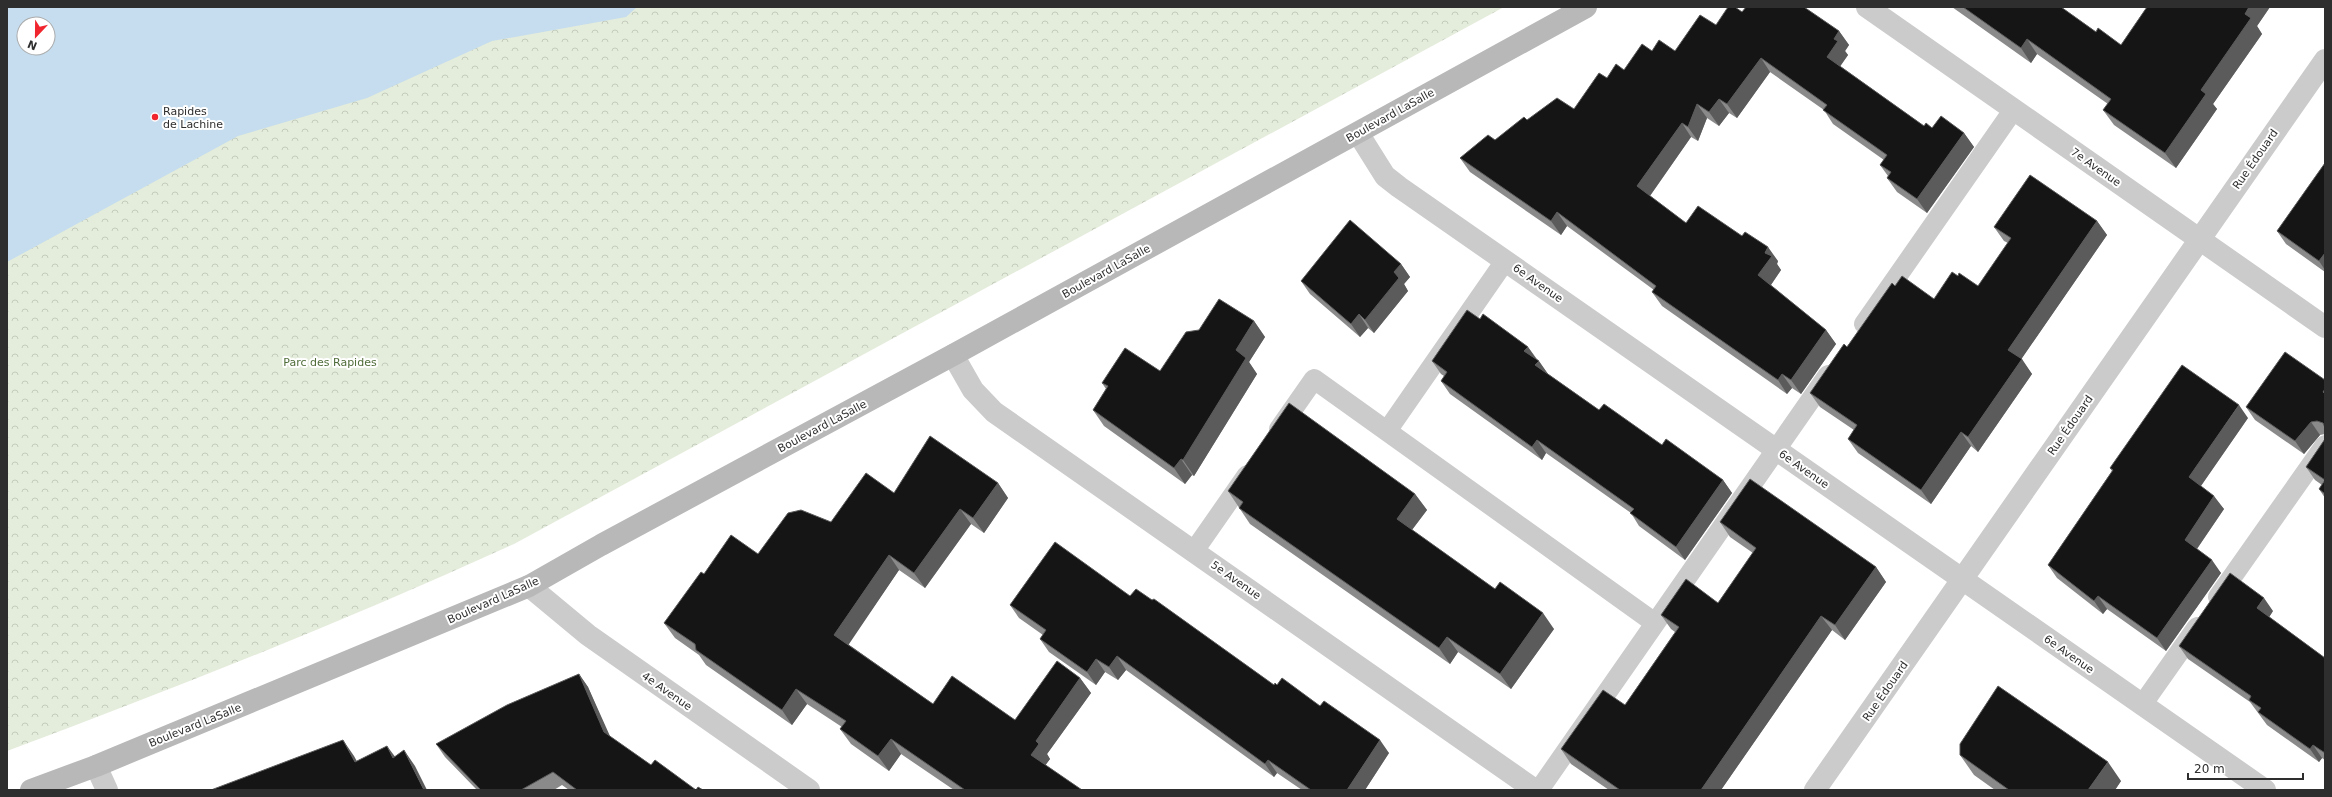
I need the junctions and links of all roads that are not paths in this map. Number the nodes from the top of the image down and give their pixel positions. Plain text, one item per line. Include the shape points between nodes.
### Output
1 (1586, 7) edge
2 (1867, 7) edge
3 (2325, 60) edge
4 (2014, 109) junction
5 (1358, 133) junction
6 (2200, 238) junction
7 (1505, 260) junction
8 (2325, 326) edge
9 (1852, 340) edge
10 (953, 355) junction
11 (1838, 360) edge
12 (1387, 431) junction
13 (1269, 443) edge
14 (2325, 445) edge
15 (1776, 449) junction
16 (1256, 462) edge
17 (1194, 551) junction
18 (1962, 579) junction
19 (529, 586) junction
20 (1655, 623) junction
21 (2142, 705) junction
22 (96, 766) junction
23 (31, 790) edge
24 (107, 790) edge
25 (809, 790) edge
26 (1535, 790) edge
27 (1539, 790) edge
28 (1815, 790) edge
29 (2265, 790) edge

1 - 5 main road, Boulevard LaSalle
2 - 4 street, 7e Avenue
3 - 6 street, Rue Édouard
4 - 6 street, 7e Avenue
4 - 9 lane
5 - 7 street, 6e Avenue via 1381,170 1391,181
5 - 10 main road, Boulevard LaSalle
6 - 8 street, 7e Avenue
6 - 18 street, Rue Édouard
7 - 12 lane
7 - 15 street, 6e Avenue
10 - 17 street, 5e Avenue via 973,390 987,406
10 - 19 main road, Boulevard LaSalle via 601,544
11 - 15 lane
12 - 13 lane via 1314,380
12 - 20 lane
14 - 21 lane
15 - 18 street, 6e Avenue
15 - 20 lane
16 - 17 lane
17 - 26 street, 5e Avenue
18 - 21 street, 6e Avenue
18 - 28 street, Rue Édouard
19 - 22 main road, Boulevard LaSalle
19 - 25 street, 4e Avenue via 588,635
20 - 27 lane
21 - 29 street, 6e Avenue
22 - 23 main road, Boulevard LaSalle
22 - 24 street

